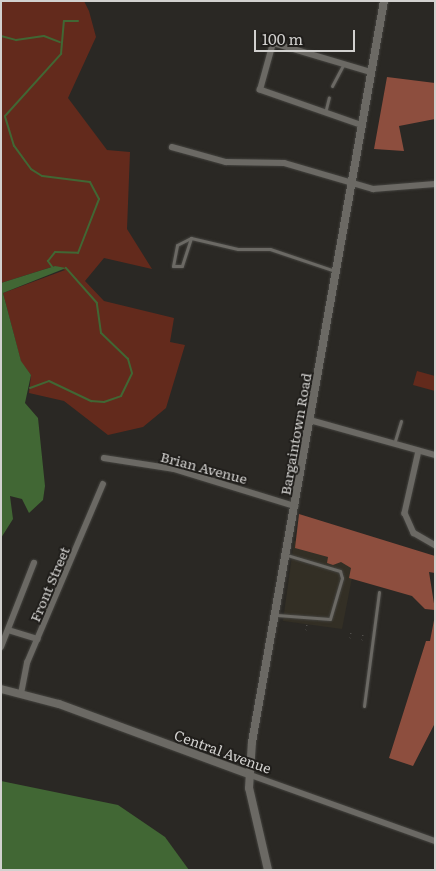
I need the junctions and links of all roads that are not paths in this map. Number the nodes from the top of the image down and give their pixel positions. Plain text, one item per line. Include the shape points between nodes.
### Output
1 (384, 1) edge
2 (344, 64) junction
3 (371, 72) junction
4 (332, 86) dead end
5 (329, 97) dead end
6 (325, 115) junction
7 (360, 125) junction
8 (172, 147) dead end
9 (350, 184) junction
10 (435, 184) edge
11 (191, 238) junction
12 (336, 271) junction
13 (310, 420) junction
14 (401, 421) dead end
15 (394, 444) junction
16 (419, 451) junction
17 (435, 455) edge
18 (104, 458) dead end
19 (103, 484) dead end
20 (295, 506) junction
21 (435, 545) edge
22 (287, 555) junction
23 (34, 564) dead end
24 (379, 592) dead end
25 (277, 615) junction
26 (8, 630) junction
27 (38, 639) junction
28 (1, 648) edge
29 (1, 689) edge
30 (22, 694) junction
31 (364, 706) dead end
32 (248, 774) junction
33 (435, 841) edge
34 (268, 870) edge

1 - 3 main road, Bargaintown Road
2 - 3 street
2 - 4 lane
2 - 6 street via 274,43 260,90 281,95 298,106
3 - 7 main road, Bargaintown Road
5 - 6 lane
6 - 7 street
7 - 9 main road, Bargaintown Road
8 - 9 street via 226,162 284,163
9 - 10 street via 392,189
9 - 12 main road, Bargaintown Road
11 - 11 lane via 177,245 173,266 182,266
11 - 12 lane via 238,249 270,249
12 - 13 main road, Bargaintown Road
13 - 15 street
13 - 20 main road, Bargaintown Road
14 - 15 lane
15 - 16 street
16 - 17 street
16 - 21 street via 404,513 414,533
18 - 20 street, Brian Avenue via 174,470
19 - 27 street, Front Street
20 - 22 main road, Bargaintown Road
22 - 25 main road, Bargaintown Road
22 - 25 lane via 339,570 342,578 330,619
23 - 26 street
24 - 31 lane
25 - 32 main road, Bargaintown Road
26 - 27 street
26 - 28 street
27 - 30 street, Front Street via 25,669
29 - 30 main road, Central Avenue
30 - 32 main road, Central Avenue
32 - 33 street, Central Avenue
32 - 34 main road, Bargaintown Road

